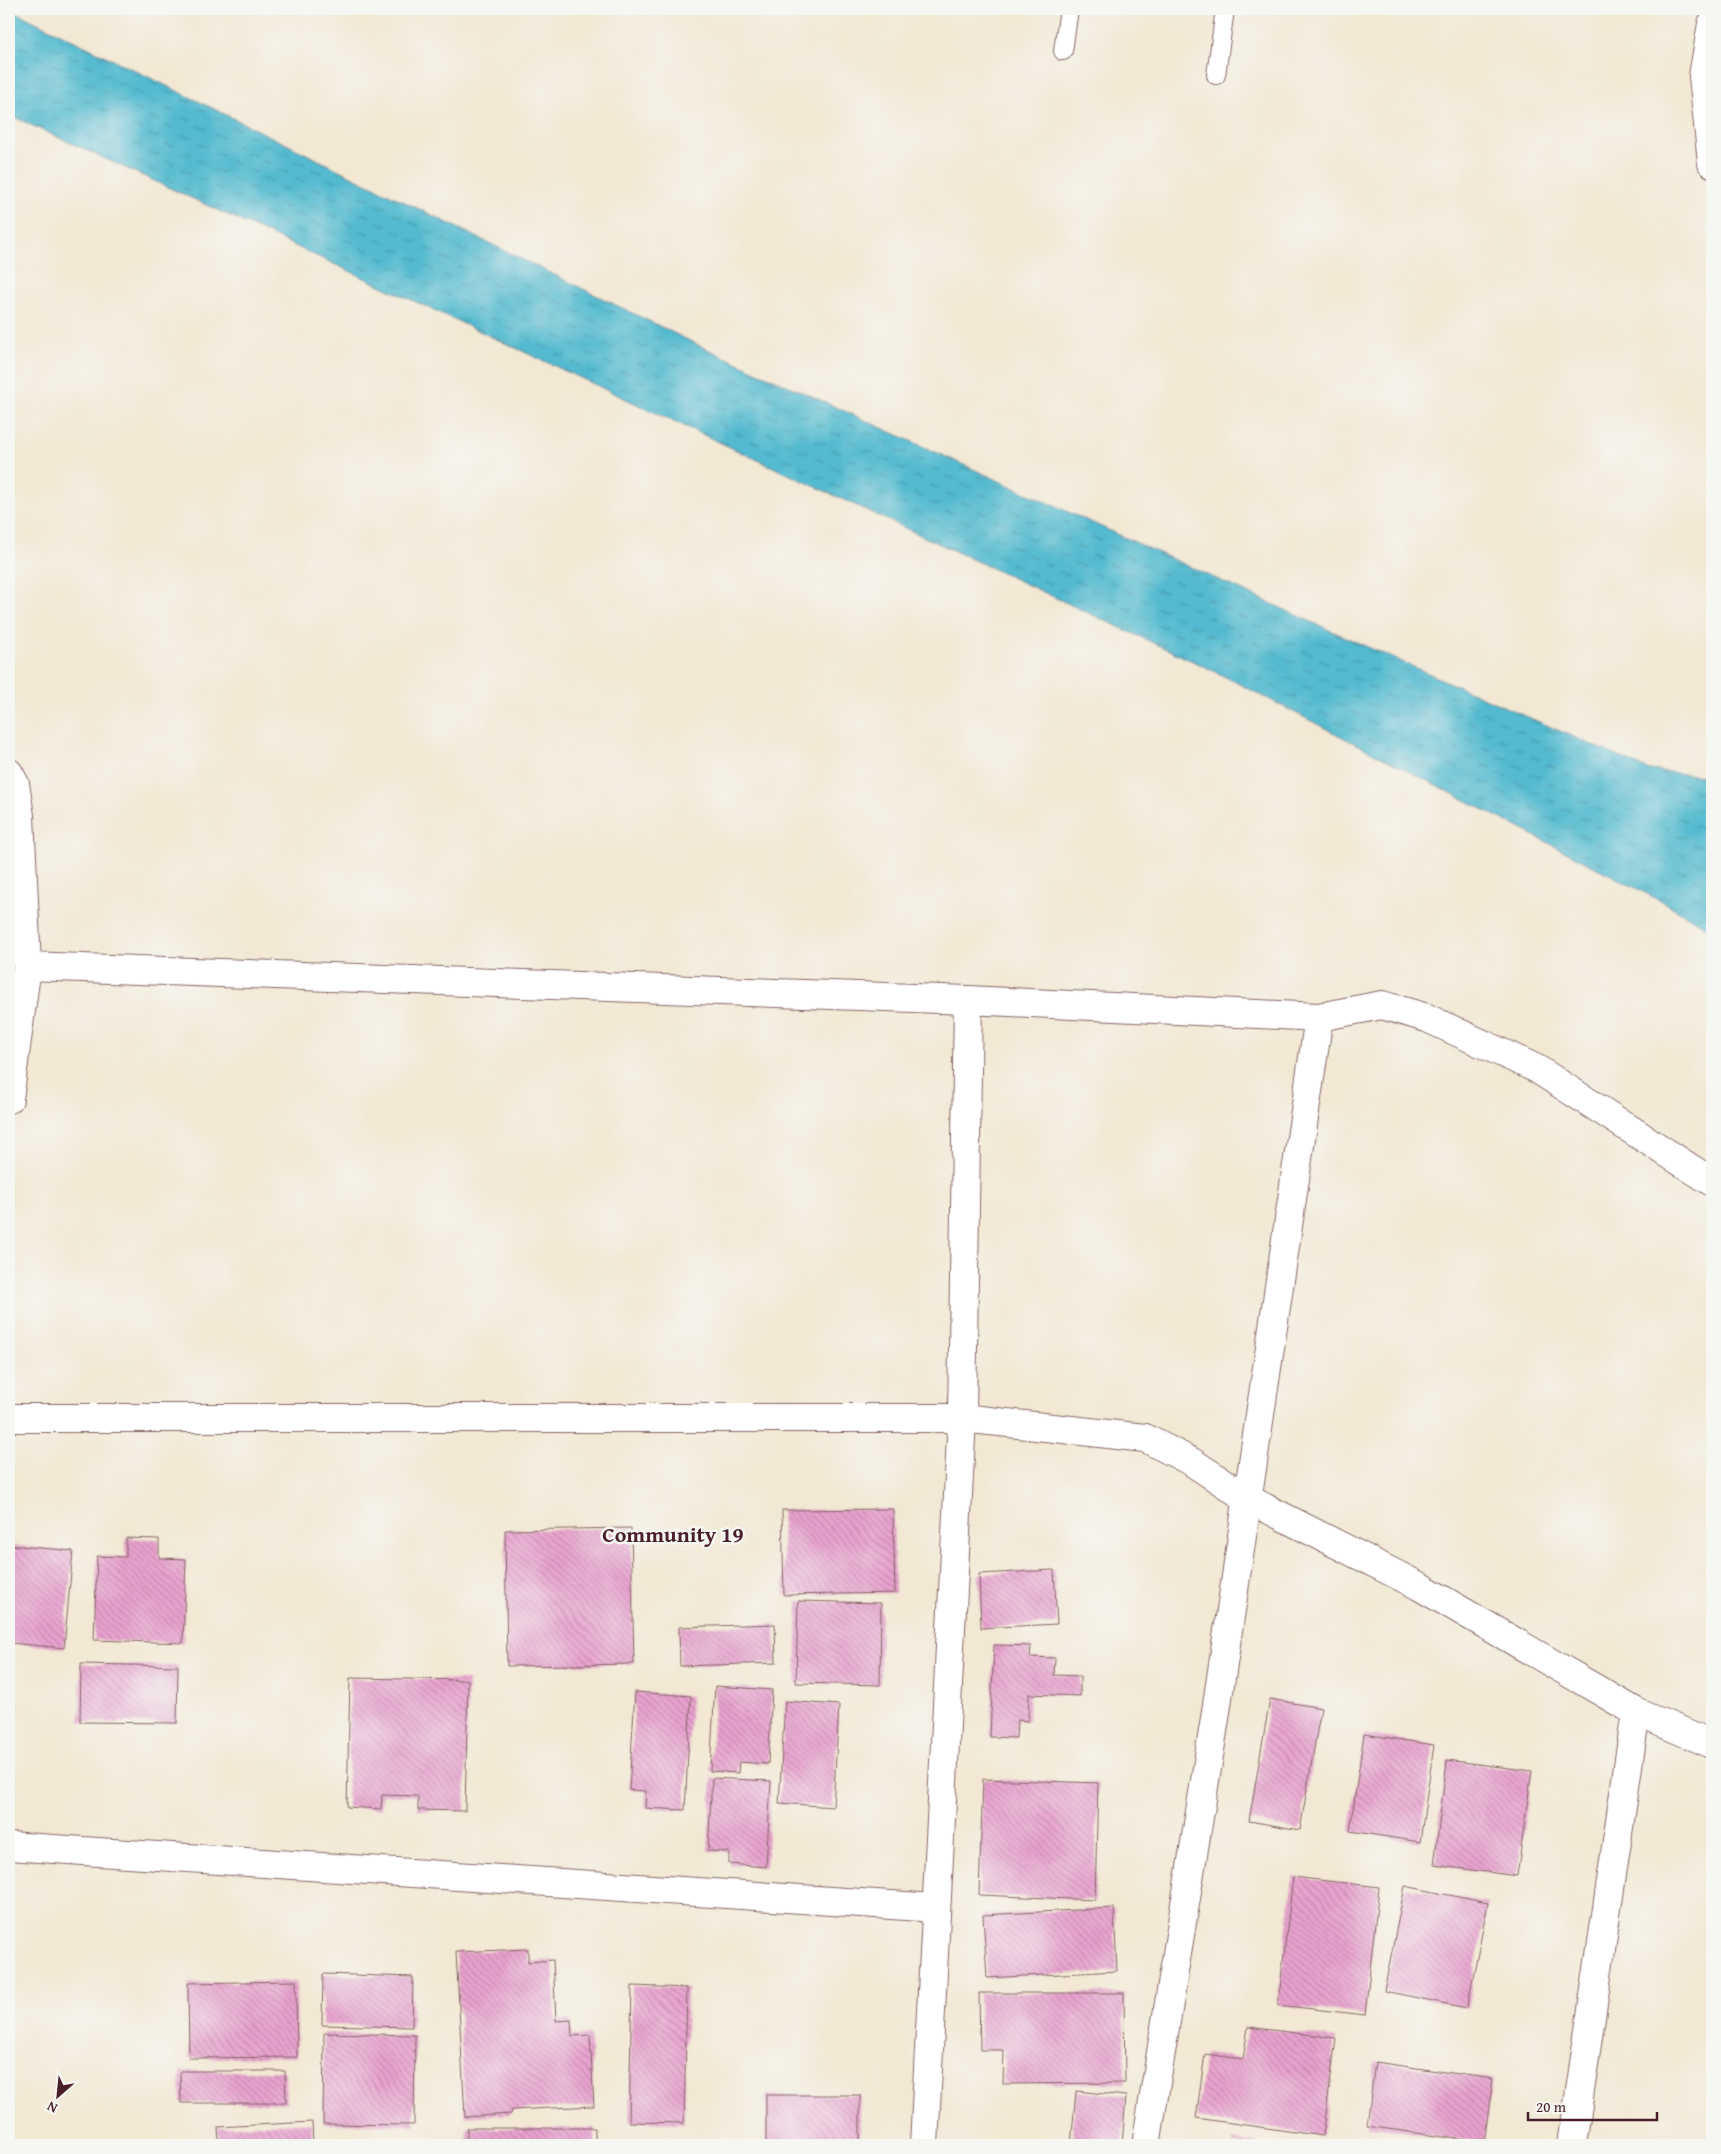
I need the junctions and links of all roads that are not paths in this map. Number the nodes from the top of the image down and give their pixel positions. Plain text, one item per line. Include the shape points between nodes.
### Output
1 (1069, 9) edge
2 (1225, 9) edge
3 (1712, 24) edge
4 (1063, 52) dead end
5 (1216, 75) dead end
6 (1712, 163) edge
7 (9, 773) edge
8 (27, 966) junction
9 (968, 1000) junction
10 (1319, 1017) junction
11 (9, 1099) edge
12 (1712, 1182) edge
13 (9, 1418) edge
14 (962, 1418) junction
15 (1248, 1499) junction
16 (1636, 1712) junction
17 (1712, 1744) edge
18 (9, 1846) edge
19 (936, 1908) junction
20 (924, 2145) edge
21 (1146, 2145) edge
22 (1572, 2145) edge

1 - 4 lane
2 - 5 lane
3 - 6 street via 1703,76
7 - 8 street via 15,784 20,816
8 - 9 street
8 - 11 street
9 - 10 street
9 - 14 street
10 - 12 street via 1382,1006 1427,1018 1537,1069
10 - 15 street
13 - 14 street
14 - 15 street via 1145,1438 1192,1462
14 - 19 street
15 - 16 street via 1419,1586
15 - 21 street
16 - 17 street
16 - 22 street
18 - 19 street
19 - 20 street

